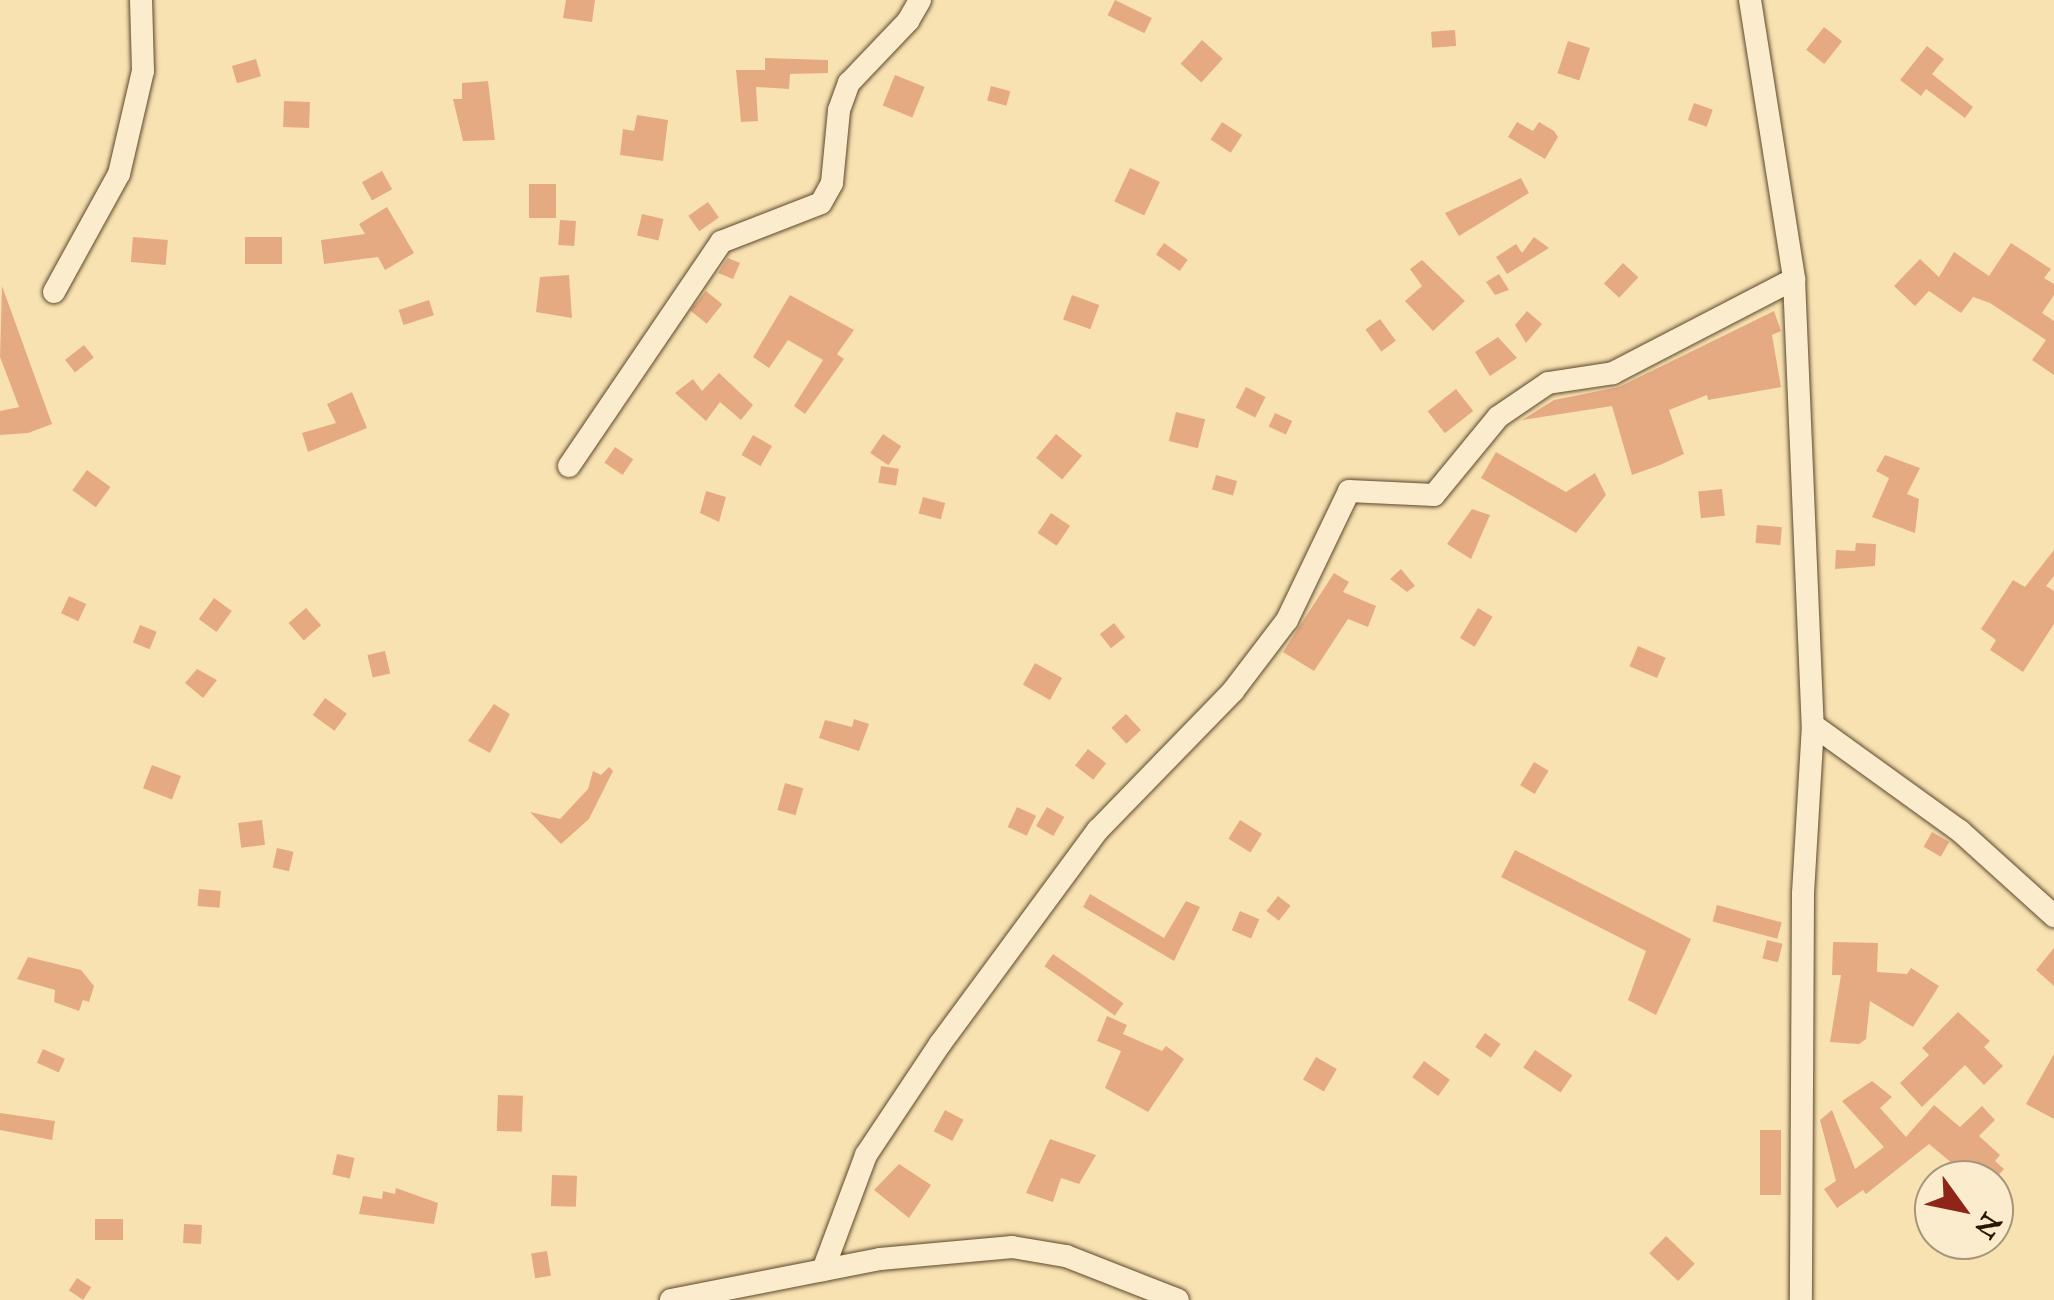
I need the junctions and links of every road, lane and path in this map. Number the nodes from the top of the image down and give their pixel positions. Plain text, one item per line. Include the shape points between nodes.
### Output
1 (141, 0) edge
2 (920, 0) edge
3 (1750, 0) edge
4 (1794, 278) junction
5 (54, 292) dead end
6 (569, 466) dead end
7 (1813, 725) junction
8 (2054, 916) edge
9 (823, 1270) junction
10 (671, 1300) edge
11 (1178, 1300) edge
12 (1801, 1300) edge

1 - 5 street via 143,70 119,174
2 - 6 street via 908,22 849,82 839,110 832,183 821,203 721,242
3 - 4 street
4 - 7 street
4 - 9 street via 1613,373 1548,384 1498,417 1434,495 1349,491 1287,620 1233,691 1098,830 940,1044 866,1155
7 - 8 street via 1960,832
7 - 12 street via 1804,894
9 - 10 street
9 - 11 street via 952,1248 1012,1248 1066,1256

